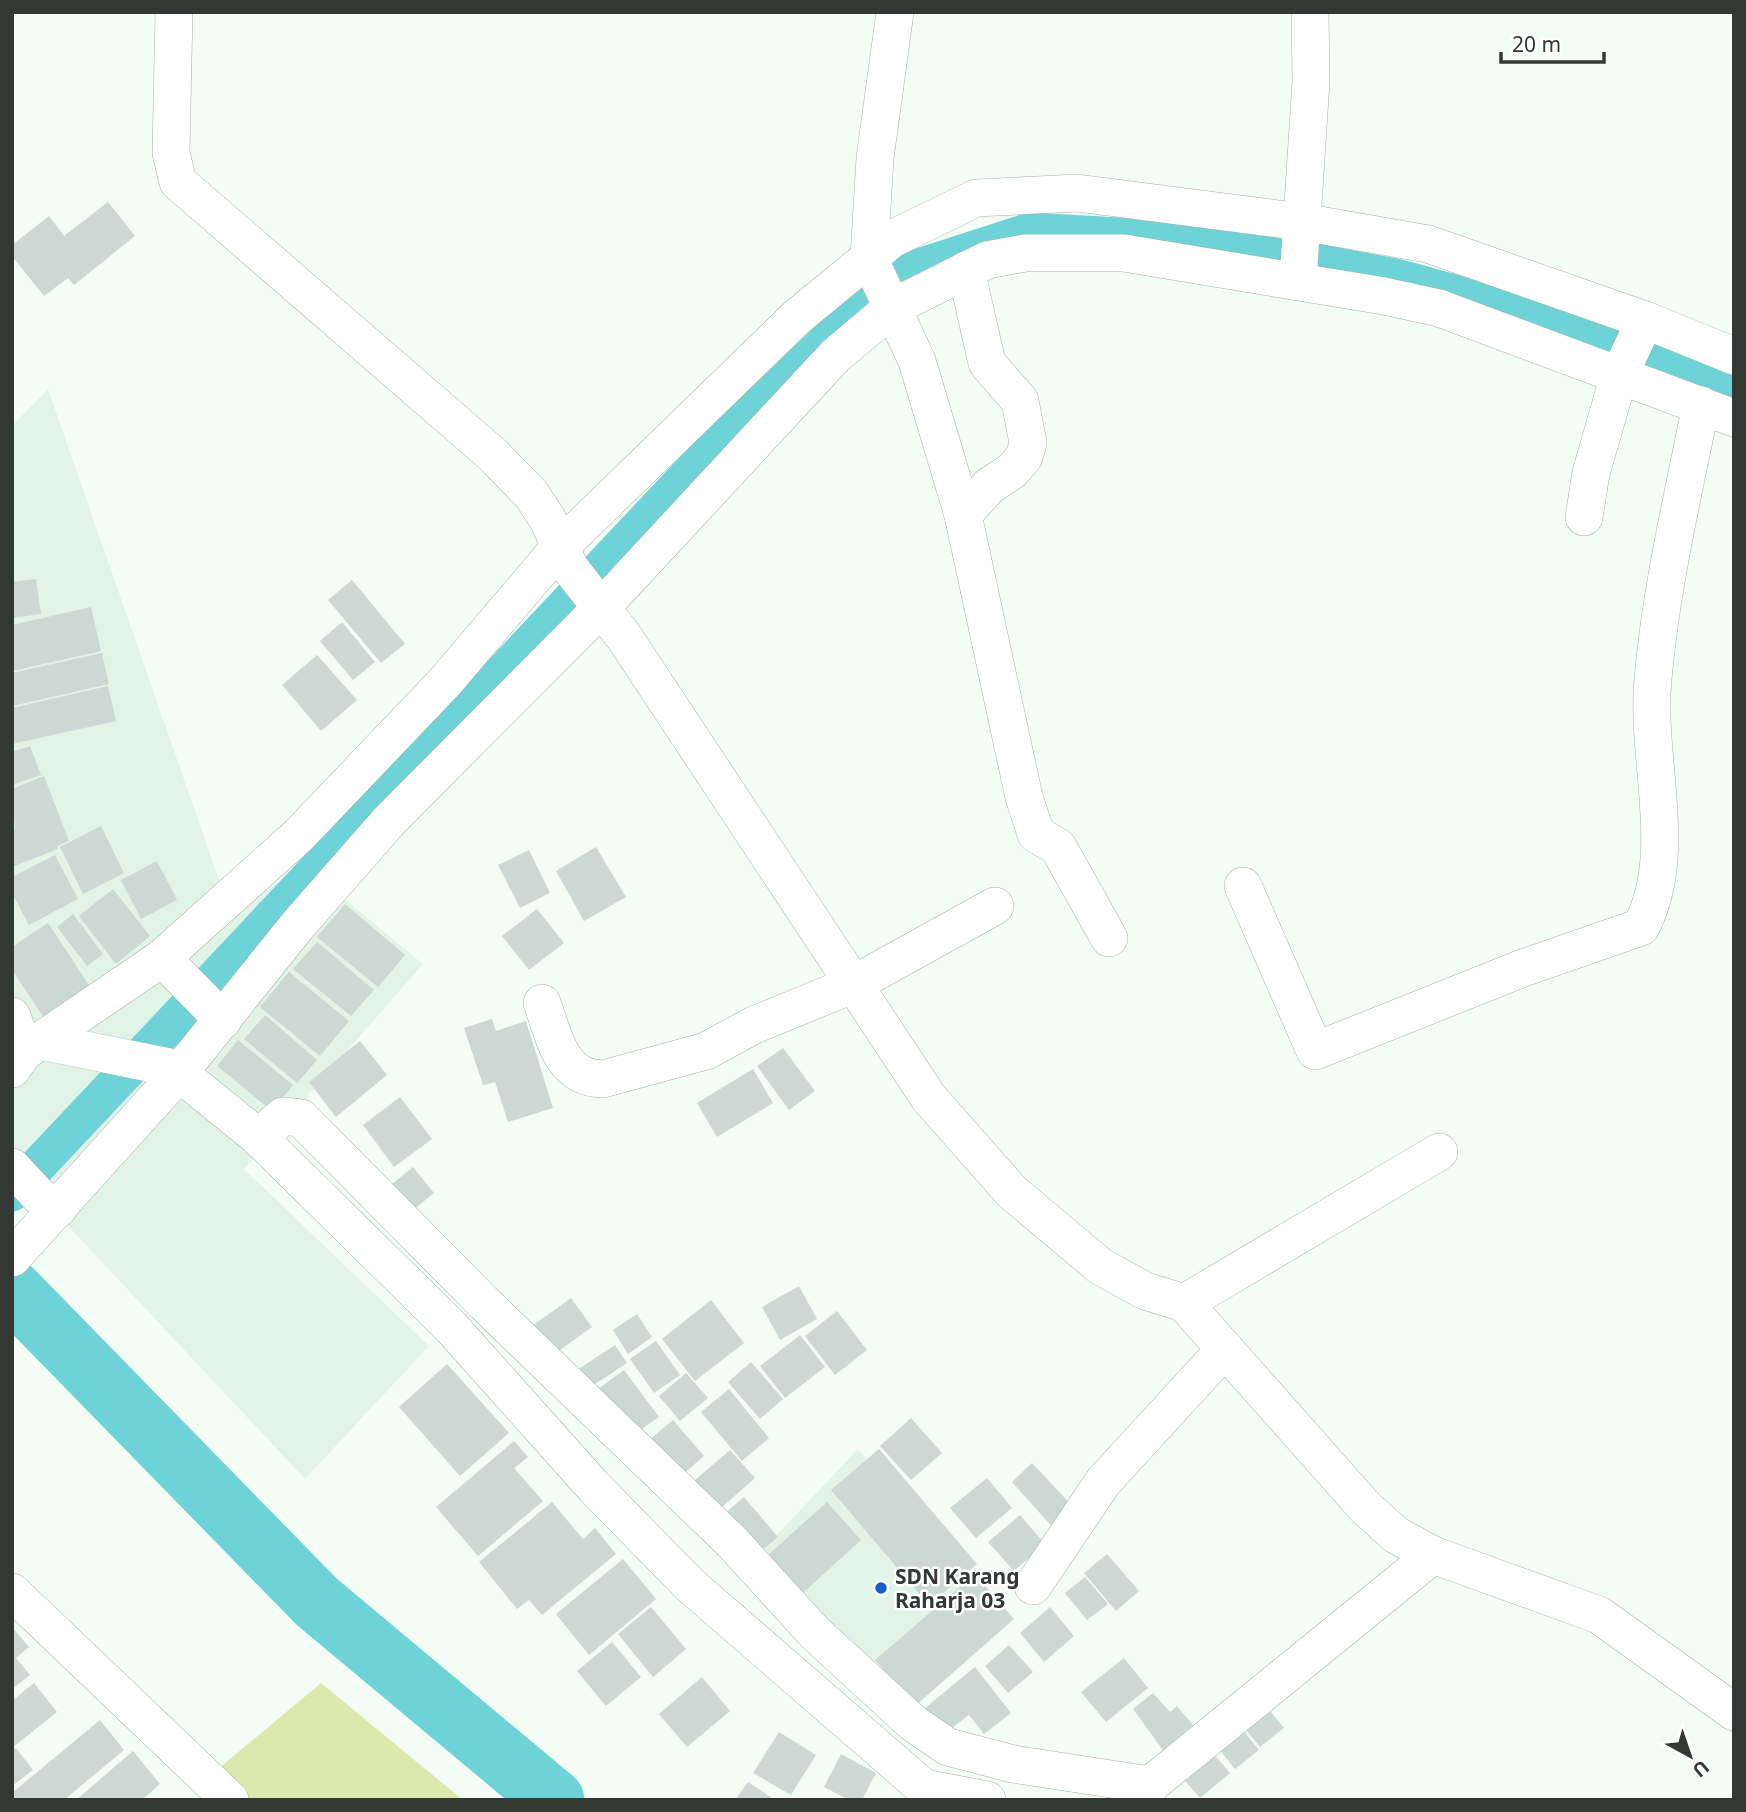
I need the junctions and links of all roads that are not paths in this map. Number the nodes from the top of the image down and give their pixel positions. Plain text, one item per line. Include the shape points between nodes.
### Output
1 (174, 12) edge
2 (895, 12) edge
3 (1310, 12) edge
4 (1300, 250) junction
5 (965, 270) junction
6 (881, 284) junction
7 (1632, 346) junction
8 (1734, 356) edge
9 (1717, 412) edge
10 (963, 515) junction
11 (1584, 516) dead end
12 (565, 558) junction
13 (597, 603) junction
14 (1243, 886) dead end
15 (995, 906) dead end
16 (1109, 938) dead end
17 (169, 962) junction
18 (852, 985) junction
19 (542, 1003) dead end
20 (12, 1016) edge
21 (219, 1016) junction
22 (26, 1054) edge
23 (174, 1070) junction
24 (1439, 1152) dead end
25 (12, 1167) edge
26 (47, 1210) junction
27 (12, 1258) edge
28 (1184, 1303) junction
29 (466, 1315) junction
30 (1225, 1349) junction
31 (615, 1466) junction
32 (1433, 1555) junction
33 (710, 1564) junction
34 (1034, 1586) dead end
35 (12, 1592) edge
36 (797, 1649) junction
37 (1734, 1712) edge
38 (898, 1739) junction
39 (1004, 1785) edge
40 (1147, 1794) edge
41 (230, 1800) edge

1 - 12 street via 171,153 178,182 492,454 531,494
2 - 6 street via 875,158
3 - 4 street via 1311,81
4 - 5 street via 1025,253 987,260
4 - 6 street via 1077,193 1028,193 975,198 892,239
4 - 7 street via 1439,308
4 - 7 street via 1428,244
5 - 6 street
5 - 10 street via 987,363 1020,401 1028,443 1012,471 989,486
6 - 10 street via 917,361
6 - 12 street via 796,317
6 - 13 street via 835,356
7 - 8 street
7 - 9 street
7 - 11 street via 1591,473
9 - 14 street via 1664,592 1652,682 1659,847 1652,906 1641,927 1523,968 1315,1051
10 - 16 street via 1036,834 1058,847
12 - 13 street
12 - 17 street via 298,836
13 - 18 street
13 - 21 street via 388,821
15 - 18 street
17 - 21 street
17 - 22 street
18 - 19 street via 754,1025 706,1051 603,1079 574,1070 562,1058
18 - 28 street via 929,1098 1012,1192 1100,1266 1145,1291
20 - 22 street
21 - 23 street
22 - 23 street via 83,1049
23 - 26 street
23 - 29 street via 270,1127
24 - 28 street
25 - 26 street
26 - 27 street
28 - 30 street
29 - 31 street
29 - 31 street
30 - 32 street via 1365,1507 1396,1535
30 - 34 street via 1104,1482
31 - 33 street
31 - 33 street
32 - 37 street via 1600,1615
32 - 40 street
33 - 36 street
33 - 36 street
35 - 41 street
36 - 38 street
38 - 39 street via 948,1746
38 - 39 street via 924,1788
39 - 40 street

